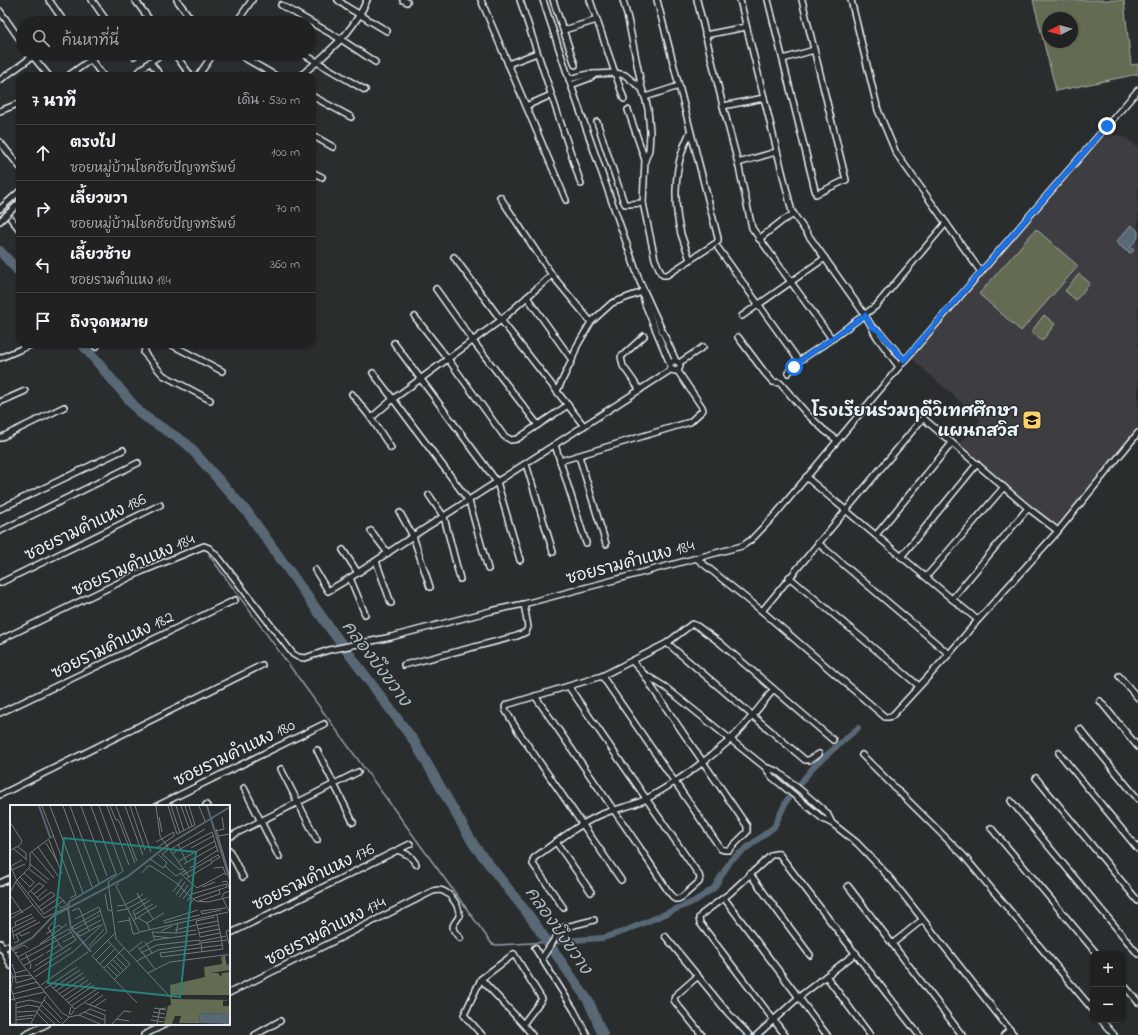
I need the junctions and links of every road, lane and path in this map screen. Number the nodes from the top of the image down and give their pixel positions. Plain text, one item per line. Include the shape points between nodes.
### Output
1 (49, 0) edge
2 (92, 0) edge
3 (135, 0) edge
4 (177, 0) edge
5 (252, 0) edge
6 (338, 0) edge
7 (367, 0) edge
8 (481, 0) edge
9 (520, 0) edge
10 (543, 0) edge
11 (553, 0) edge
12 (590, 0) edge
13 (624, 0) edge
14 (657, 0) edge
15 (697, 0) edge
16 (740, 0) edge
17 (768, 0) edge
18 (802, 0) edge
19 (851, 0) edge
20 (281, 5) dead end
21 (0, 11) edge
22 (361, 14) junction
23 (60, 16) edge
24 (103, 16) edge
25 (147, 16) edge
26 (189, 16) edge
27 (241, 16) edge
28 (300, 16) edge
29 (597, 20) junction
30 (316, 25) edge
31 (746, 27) junction
32 (564, 30) junction
33 (387, 31) dead end
34 (16, 34) edge
35 (705, 35) junction
36 (342, 40) junction
37 (814, 50) junction
38 (537, 53) junction
39 (783, 59) junction
40 (24, 60) edge
41 (35, 60) edge
42 (91, 60) joint
43 (153, 60) edge
44 (179, 60) edge
45 (209, 60) edge
46 (248, 60) edge
47 (314, 60) edge
48 (150, 62) junction
49 (317, 62) junction
50 (375, 62) dead end
51 (508, 64) junction
52 (575, 64) dead end
53 (46, 72) edge
54 (74, 72) edge
55 (100, 72) edge
56 (139, 72) edge
57 (158, 72) edge
58 (188, 72) edge
59 (201, 72) edge
60 (269, 72) edge
61 (305, 72) edge
62 (615, 73) junction
63 (595, 74) junction
64 (1, 77) edge
65 (569, 79) junction
66 (571, 85) junction
67 (679, 86) junction
68 (642, 89) junction
69 (365, 90) dead end
70 (1138, 90) edge
71 (551, 95) junction
72 (646, 97) junction
73 (316, 98) edge
74 (764, 98) junction
75 (624, 99) dead end
76 (16, 105) edge
77 (526, 106) junction
78 (722, 106) junction
79 (628, 110) dead end
80 (0, 111) edge
81 (351, 117) dead end
82 (597, 122) dead end
83 (690, 132) junction
84 (316, 137) edge
85 (0, 142) edge
86 (333, 146) dead end
87 (776, 152) junction
88 (645, 160) junction
89 (16, 162) edge
90 (738, 163) junction
91 (316, 174) edge
92 (322, 177) dead end
93 (581, 184) dead end
94 (16, 195) edge
95 (500, 197) dead end
96 (566, 200) dead end
97 (8, 202) junction
98 (642, 203) junction
99 (16, 207) edge
100 (1, 208) edge
101 (10, 214) junction
102 (794, 214) junction
103 (0, 221) edge
104 (946, 223) junction
105 (16, 224) edge
106 (759, 239) junction
107 (718, 248) dead end
108 (454, 257) dead end
109 (824, 258) junction
110 (690, 260) junction
111 (981, 272) junction
112 (552, 276) junction
113 (640, 282) junction
114 (790, 282) junction
115 (436, 289) dead end
116 (642, 292) junction
117 (527, 297) junction
118 (758, 306) junction
119 (865, 315) junction
120 (742, 316) dead end
121 (415, 317) dead end
122 (501, 320) junction
123 (591, 322) junction
124 (662, 327) junction
125 (872, 327) junction
126 (656, 330) junction
127 (644, 336) dead end
128 (738, 337) dead end
129 (832, 339) junction
130 (474, 341) junction
131 (394, 343) dead end
132 (703, 347) dead end
133 (23, 348) edge
134 (145, 348) edge
135 (178, 348) edge
136 (0, 358) edge
137 (448, 359) junction
138 (572, 360) junction
139 (904, 360) junction
140 (800, 361) junction
141 (678, 362) junction
142 (899, 367) junction
143 (673, 368) junction
144 (222, 371) dead end
145 (373, 373) dead end
146 (788, 373) dead end
147 (421, 379) junction
148 (640, 390) junction
149 (25, 391) dead end
150 (557, 391) junction
151 (352, 394) dead end
152 (210, 400) dead end
153 (393, 400) junction
154 (0, 402) edge
155 (568, 405) junction
156 (64, 406) dead end
157 (371, 418) junction
158 (538, 425) junction
159 (584, 426) junction
160 (1138, 433) edge
161 (0, 438) edge
162 (838, 440) junction
163 (952, 443) junction
164 (555, 445) junction
165 (391, 448) dead end
166 (123, 450) dead end
167 (579, 456) junction
168 (560, 461) junction
169 (138, 463) dead end
170 (526, 464) junction
171 (977, 464) junction
172 (806, 478) junction
173 (497, 482) junction
174 (1004, 487) junction
175 (428, 495) dead end
176 (469, 501) junction
177 (160, 505) dead end
178 (1028, 508) junction
179 (0, 509) edge
180 (846, 510) junction
181 (400, 513) dead end
182 (444, 516) junction
183 (0, 531) edge
184 (371, 531) dead end
185 (1058, 531) junction
186 (876, 535) junction
187 (413, 536) junction
188 (586, 543) dead end
189 (818, 543) junction
190 (606, 544) dead end
191 (343, 550) dead end
192 (553, 552) dead end
193 (388, 553) junction
194 (901, 557) junction
195 (696, 558) junction
196 (520, 560) dead end
197 (376, 561) junction
198 (488, 569) dead end
199 (314, 570) dead end
200 (358, 573) junction
201 (789, 577) junction
202 (926, 577) junction
203 (350, 578) junction
204 (460, 579) dead end
205 (0, 583) edge
206 (430, 587) dead end
207 (952, 599) junction
208 (235, 600) dead end
209 (391, 603) dead end
210 (524, 604) junction
211 (762, 611) junction
212 (365, 614) dead end
213 (978, 620) junction
214 (0, 640) edge
215 (666, 643) junction
216 (949, 654) junction
217 (632, 661) junction
218 (262, 665) dead end
219 (404, 665) dead end
220 (644, 674) junction
221 (602, 676) junction
222 (1119, 676) dead end
223 (919, 686) junction
224 (568, 687) junction
225 (773, 690) junction
226 (535, 696) junction
227 (1138, 698) edge
228 (1100, 702) dead end
229 (0, 713) edge
230 (752, 716) junction
231 (324, 724) dead end
232 (1080, 729) dead end
233 (730, 739) junction
234 (833, 740) dead end
235 (1138, 747) edge
236 (317, 750) dead end
237 (1059, 753) dead end
238 (819, 754) dead end
239 (862, 755) dead end
240 (702, 762) junction
241 (765, 767) junction
242 (282, 769) dead end
243 (358, 772) dead end
244 (1036, 778) dead end
245 (675, 781) junction
246 (334, 785) junction
247 (244, 788) dead end
248 (0, 796) edge
249 (647, 799) junction
250 (1138, 799) edge
251 (1011, 801) dead end
252 (298, 803) junction
253 (159, 805) edge
254 (613, 810) junction
255 (261, 821) junction
256 (353, 822) dead end
257 (582, 824) junction
258 (833, 824) junction
259 (991, 828) dead end
260 (230, 836) edge
261 (317, 840) dead end
262 (556, 842) junction
263 (410, 844) dead end
264 (1138, 849) edge
265 (398, 850) junction
266 (230, 852) edge
267 (279, 857) dead end
268 (416, 864) dead end
269 (750, 874) junction
270 (243, 877) dead end
271 (10, 878) edge
272 (621, 880) dead end
273 (0, 883) edge
274 (848, 886) dead end
275 (591, 892) dead end
276 (724, 898) junction
277 (1138, 901) edge
278 (563, 907) dead end
279 (594, 920) dead end
280 (922, 920) junction
281 (230, 934) edge
282 (665, 936) dead end
283 (460, 938) dead end
284 (892, 944) junction
285 (1, 947) edge
286 (536, 948) dead end
287 (1095, 951) edge
288 (856, 953) junction
289 (1138, 954) edge
290 (810, 955) dead end
291 (542, 958) junction
292 (10, 964) edge
293 (698, 976) junction
294 (826, 976) junction
295 (481, 979) junction
296 (1126, 987) edge
297 (230, 993) edge
298 (799, 997) junction
299 (1138, 1002) edge
300 (1090, 1006) edge
301 (773, 1019) junction
302 (280, 1022) dead end
303 (1104, 1023) edge
304 (523, 1024) junction
305 (45, 1025) edge
306 (164, 1025) edge
307 (1010, 1030) junction
308 (25, 1035) edge
309 (144, 1035) edge
310 (255, 1035) edge
311 (482, 1035) edge
312 (532, 1035) edge
313 (587, 1035) edge
314 (702, 1035) edge
315 (749, 1035) edge
316 (757, 1035) edge
317 (785, 1035) edge
318 (827, 1035) edge
319 (870, 1035) edge
320 (919, 1035) edge
321 (962, 1035) edge
322 (1004, 1035) edge
323 (1014, 1035) edge
324 (1114, 1035) edge

1 - 23 street
2 - 24 street
3 - 25 street
4 - 26 street
5 - 27 street
6 - 22 street
7 - 22 street
8 - 51 street
9 - 38 street
10 - 65 street
11 - 32 street
12 - 29 street
13 - 68 street
14 - 67 street
15 - 35 street
16 - 31 street
17 - 39 street
18 - 37 street
19 - 104 street via 878,110 896,153
20 - 28 street
21 - 34 street
22 - 33 street
22 - 36 street
29 - 32 street
29 - 62 street
30 - 36 street
31 - 35 street
31 - 74 street
32 - 52 street
35 - 78 street
36 - 49 street
36 - 50 street
37 - 39 street
37 - 39 street via 846,180 816,194
38 - 51 street
38 - 71 street
40 - 64 street
41 - 53 street
42 - 54 street
42 - 55 street
43 - 48 street
44 - 58 street
45 - 59 street
46 - 60 street
47 - 49 street
48 - 56 street
48 - 57 street
49 - 61 street
49 - 69 street
51 - 77 street
62 - 63 street
62 - 68 street via 625,76
62 - 75 street
63 - 65 street
63 - 66 street
65 - 66 street
66 - 113 street
67 - 72 street
67 - 83 street
68 - 72 street
70 - 111 street, ซอยรามคำแหง 184
71 - 77 street
71 - 93 street
72 - 88 street via 650,132 649,150
73 - 81 street
74 - 78 street
74 - 87 street
76 - 80 street
77 - 96 street
78 - 90 street
79 - 88 street
82 - 98 street via 623,200 626,204
83 - 110 street via 683,150 676,189 681,233
83 - 110 street via 718,241
84 - 86 street
85 - 89 street
87 - 90 street
87 - 102 street
88 - 98 street
90 - 106 street via 752,228
91 - 92 street
94 - 97 street
95 - 112 street
97 - 100 street
97 - 101 street
98 - 110 street via 655,259 661,273 667,275
99 - 101 street
101 - 103 street
101 - 105 street
102 - 106 street
102 - 109 street
104 - 111 street
104 - 119 street via 876,306
106 - 114 street
107 - 118 street
108 - 122 street
109 - 114 street
109 - 119 street
111 - 139 street, ซอยรามคำแหง 184
112 - 117 street
112 - 123 street
113 - 116 street
113 - 124 street
114 - 118 street
114 - 129 street
115 - 130 street
116 - 123 street via 612,303
116 - 126 street
117 - 122 street
117 - 138 street
118 - 120 street
118 - 140 street
119 - 125 street
119 - 129 street
121 - 137 street
122 - 130 street
122 - 150 street
123 - 138 street
124 - 126 street
124 - 141 street
125 - 139 street via 880,332
125 - 142 street
126 - 143 street
127 - 148 street via 621,357 623,366
128 - 162 street via 773,382 780,383 807,414
129 - 140 street
130 - 137 street
130 - 158 street
131 - 147 street
132 - 141 street
133 - 136 street
134 - 152 street via 144,353 163,375
135 - 144 street
137 - 147 street
137 - 158 street via 504,436 510,440 517,439
138 - 150 street
139 - 142 street, ซอยรามคำแหง 184
140 - 146 street
141 - 143 street via 673,361
141 - 143 street via 680,367
142 - 162 street, ซอยรามคำแหง 184
143 - 148 street
143 - 167 street via 703,410 690,422
145 - 153 street
147 - 153 street
147 - 173 street
148 - 159 street
149 - 154 street
150 - 155 street
151 - 157 street
153 - 157 street
153 - 176 street
155 - 158 street
155 - 159 street
156 - 161 street
157 - 165 street
159 - 164 street
160 - 185 street
162 - 172 street, ซอยรามคำแหง 184
163 - 171 street
163 - 180 street via 923,418
163 - 186 street
164 - 168 street
164 - 170 street
166 - 179 street
167 - 168 street
167 - 190 street
168 - 188 street
169 - 183 street
170 - 173 street
170 - 192 street
171 - 174 street
171 - 194 street
172 - 180 street
172 - 195 street, ซอยรามคำแหง 184 via 751,540 742,546
173 - 176 street
173 - 196 street
174 - 178 street
174 - 202 street
175 - 182 street
176 - 182 street
176 - 198 street
177 - 205 street, ซอยรามคำแหง 186
178 - 185 street
178 - 207 street
180 - 186 street
180 - 189 street
181 - 187 street
182 - 187 street
182 - 204 street
184 - 193 street
185 - 213 street
186 - 194 street
187 - 193 street
187 - 206 street
189 - 201 street
189 - 216 street
191 - 200 street
193 - 197 street
194 - 202 street
195 - 210 street, ซอยรามคำแหง 184
195 - 211 street
197 - 200 street
197 - 209 street
199 - 203 street via 328,591
200 - 203 street
201 - 211 street
201 - 223 street
202 - 207 street
203 - 212 street
207 - 213 street
208 - 229 street, ซอยรามคำแหง 182
210 - 214 street, ซอยรามคำแหง 184 via 329,650 305,658 298,657 293,654 219,558 204,546 143,571
210 - 219 street via 528,627 526,632
211 - 223 street via 884,717 892,716
213 - 216 street
215 - 217 street
215 - 225 street via 692,624 697,626
215 - 230 street
216 - 223 street
217 - 220 street
217 - 221 street
218 - 248 street
220 - 233 street via 665,687
220 - 240 street
221 - 224 street
221 - 245 street
222 - 227 street
224 - 226 street
224 - 249 street
225 - 230 street
225 - 234 street
226 - 254 street
226 - 257 street via 510,703 505,709
228 - 235 street
230 - 233 street
230 - 238 street via 805,760
231 - 253 street, ซอยรามคำแหง 180
232 - 250 street
233 - 240 street
233 - 241 street
236 - 246 street
237 - 264 street
239 - 300 street via 963,855
240 - 245 street
240 - 245 street via 747,826 747,832 729,850 721,849
241 - 258 street via 772,777 822,819
241 - 258 street via 777,771 827,813
242 - 252 street
243 - 246 street
244 - 277 street
245 - 249 street
246 - 252 street
246 - 256 street
247 - 255 street
249 - 254 street
249 - 254 street via 700,878 699,882 678,899 668,891
251 - 289 street
252 - 255 street
252 - 261 street
254 - 257 street
255 - 260 street
255 - 267 street
257 - 262 street
257 - 272 street
258 - 280 street via 857,843 880,867
259 - 287 street
262 - 275 street
262 - 278 street via 532,861
263 - 265 street, ซอยรามคำแหง 176
265 - 268 street via 410,856
265 - 281 street, ซอยรามคำแหง 176
266 - 270 street
269 - 276 street
269 - 288 street via 772,855 779,854
269 - 290 street
271 - 273 street
274 - 284 street
276 - 298 street
276 - 301 street via 702,914 699,920
279 - 291 street via 562,928
280 - 284 street
280 - 307 street
282 - 293 street
283 - 297 street, ซอยรามคำแหง 174 via 453,928 458,918 458,908 453,899 445,892 433,891
284 - 321 street
285 - 292 street
286 - 291 street
288 - 294 street
288 - 320 street
291 - 313 street
293 - 314 street via 674,998
293 - 315 street
294 - 298 street
294 - 319 street
295 - 304 street
295 - 304 street via 514,954 542,999
295 - 311 street via 464,1015
296 - 299 street
298 - 301 street
298 - 318 street
301 - 316 street
301 - 317 street
302 - 310 street
303 - 324 street
304 - 312 street
305 - 308 street
306 - 309 street
307 - 322 street
307 - 323 street

